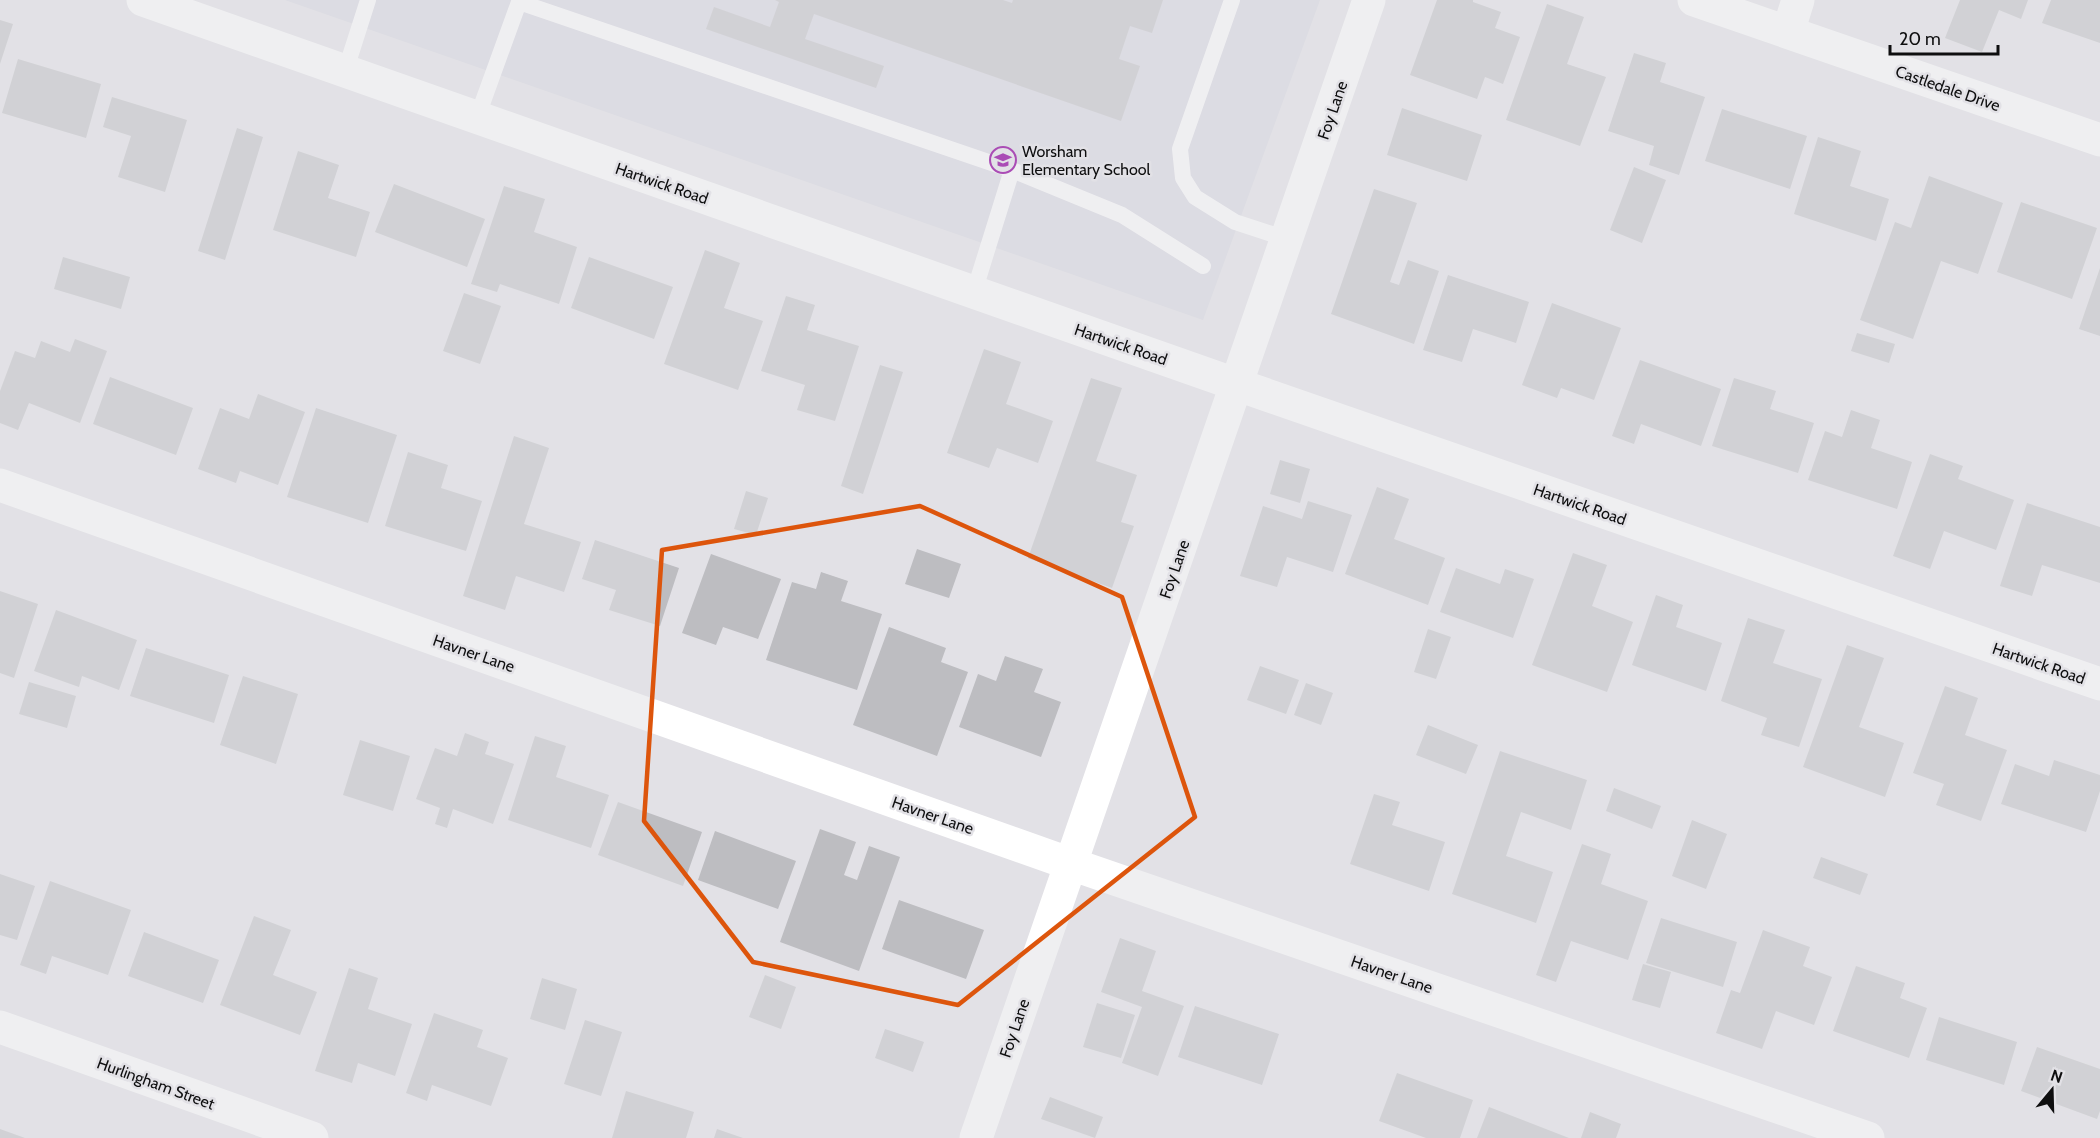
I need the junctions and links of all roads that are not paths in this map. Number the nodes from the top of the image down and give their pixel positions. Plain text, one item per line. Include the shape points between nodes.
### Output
1 (142, 0) edge
2 (368, 0) edge
3 (1232, 0) edge
4 (1369, 0) edge
5 (1694, 0) edge
6 (1798, 0) edge
7 (1788, 32) junction
8 (345, 72) junction
9 (477, 118) junction
10 (2100, 140) edge
11 (1012, 170) junction
12 (1287, 239) junction
13 (1203, 266) dead end
14 (974, 292) junction
15 (1238, 385) junction
16 (0, 485) edge
17 (2100, 684) edge
18 (1071, 864) junction
19 (0, 1027) edge
20 (312, 1138) edge
21 (976, 1138) edge
22 (1868, 1138) edge

1 - 8 street, Hartwick Road
2 - 8 lane
3 - 12 lane via 1180,149 1183,178 1195,197 1234,222
4 - 12 street, Foy Lane
5 - 7 street, Castledale Drive
6 - 7 street
7 - 10 street, Castledale Drive
8 - 9 street, Hartwick Road
9 - 11 lane via 519,2
9 - 14 street, Hartwick Road
11 - 13 lane via 1122,215
11 - 14 lane
12 - 15 street, Foy Lane
14 - 15 street, Hartwick Road
15 - 17 street, Hartwick Road
15 - 18 street, Foy Lane
16 - 18 street, Havner Lane
18 - 21 street, Foy Lane
18 - 22 street, Havner Lane
19 - 20 street, Hurlingham Street

